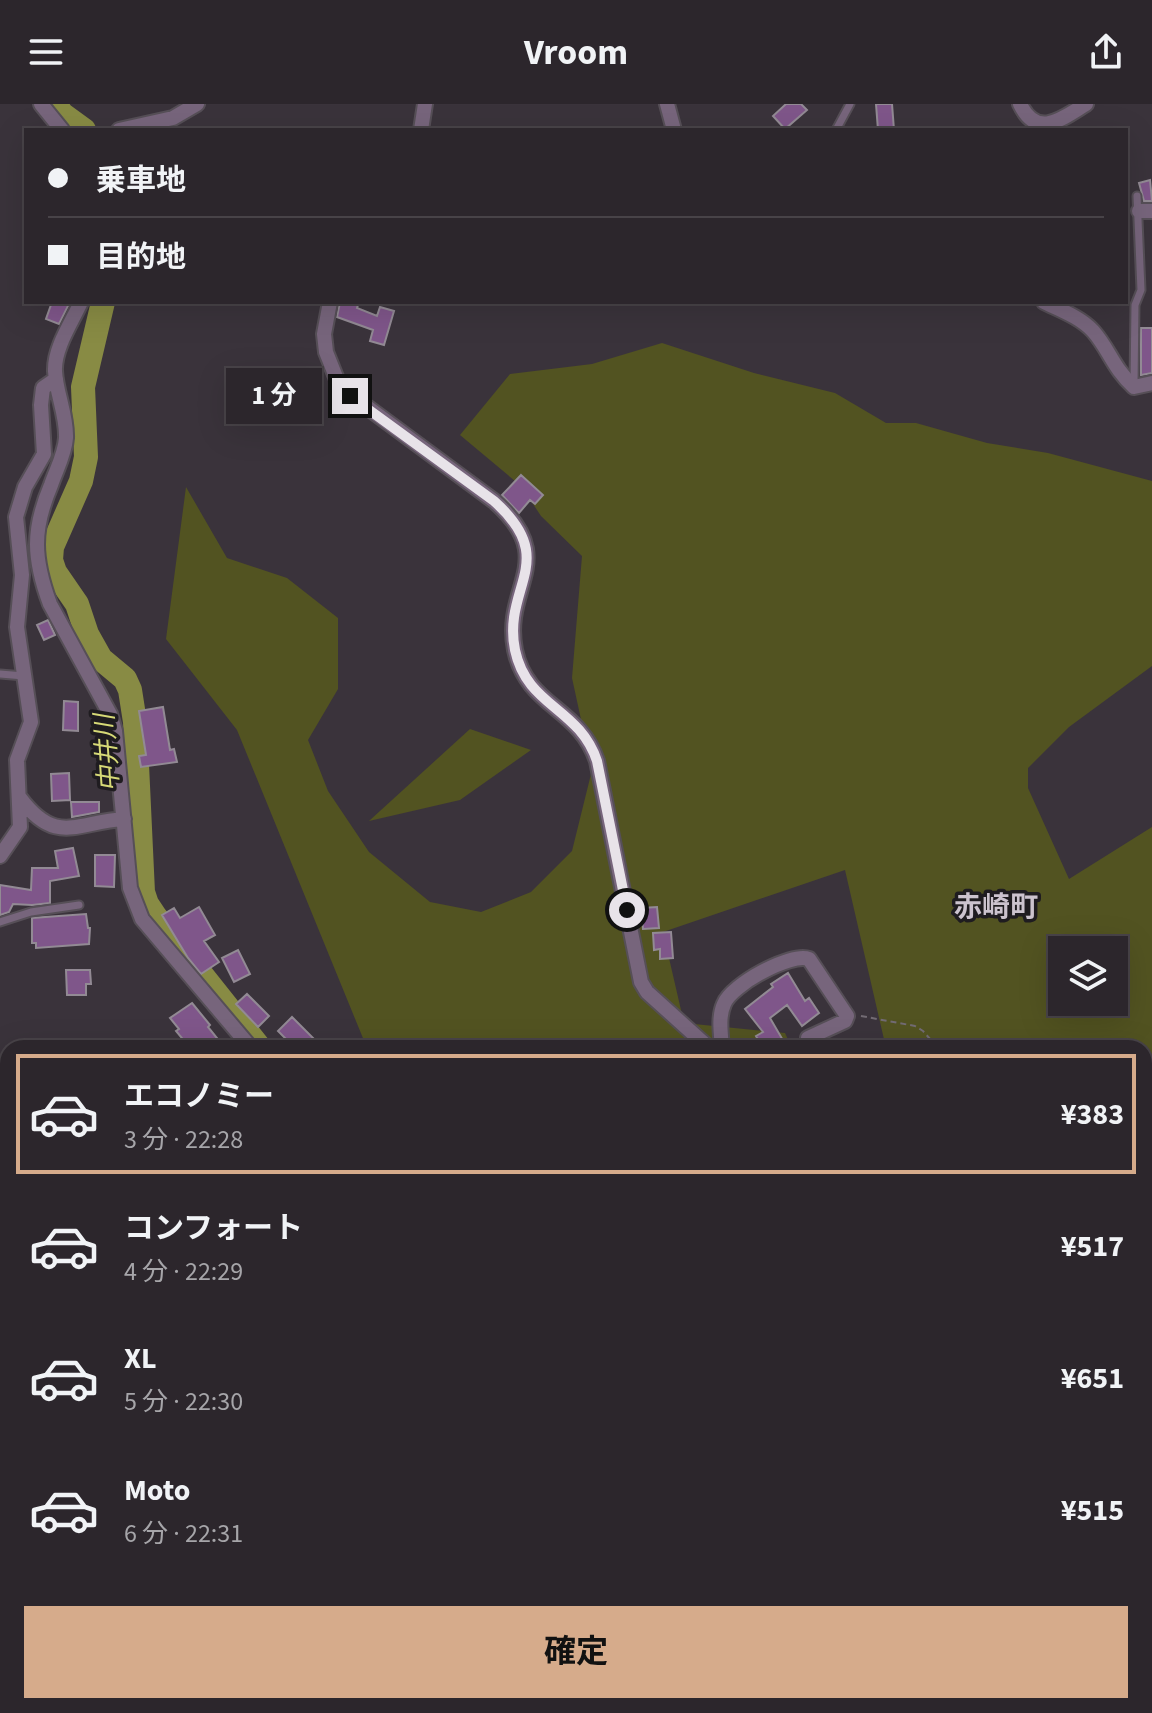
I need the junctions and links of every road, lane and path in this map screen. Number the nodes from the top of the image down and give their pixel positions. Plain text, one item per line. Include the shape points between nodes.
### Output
1 (41, 104) edge
2 (197, 104) edge
3 (425, 104) edge
4 (667, 104) edge
5 (850, 104) edge
6 (1020, 104) edge
7 (1086, 104) edge
8 (60, 128) edge
9 (128, 128) edge
10 (421, 128) edge
11 (673, 128) edge
12 (837, 128) edge
13 (1143, 206) edge
14 (80, 304) edge
15 (330, 304) edge
16 (1048, 304) edge
17 (56, 379) junction
18 (1152, 383) edge
19 (1134, 387) junction
20 (0, 674) edge
21 (26, 677) junction
22 (20, 798) junction
23 (124, 819) junction
24 (2, 851) edge
25 (79, 905) dead end
26 (0, 922) edge
27 (847, 1016) junction
28 (808, 1038) dead end
29 (244, 1040) edge
30 (700, 1040) edge
31 (722, 1040) edge
32 (931, 1040) edge

1 - 8 street
2 - 9 street via 173,118
3 - 10 street
4 - 11 street
5 - 12 lane
6 - 7 street via 1034,121 1046,124 1059,122
13 - 19 lane
14 - 17 street via 56,357
15 - 30 street via 326,352 340,387 494,501 522,533 526,572 512,628 515,652 538,694 577,724 591,743 641,982
16 - 19 street via 1094,332
17 - 21 street via 43,388 44,454 16,517 22,575 17,627
17 - 23 street via 66,438 39,514 38,552 50,604 110,714
18 - 19 street
20 - 21 lane
21 - 22 street via 31,722 17,760
22 - 23 street via 38,819 73,829
22 - 24 street via 20,827
23 - 29 street via 130,888 142,919
25 - 26 lane
27 - 28 street
27 - 31 street via 809,959 794,957 739,985 727,997
27 - 32 path via 915,1026

